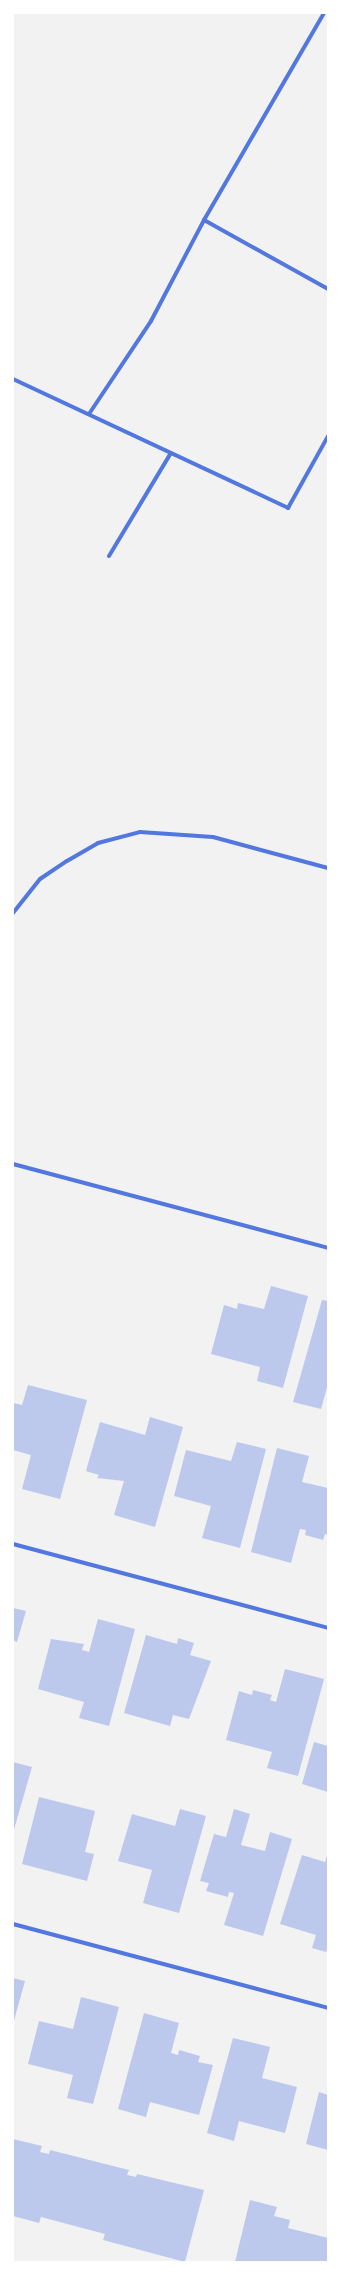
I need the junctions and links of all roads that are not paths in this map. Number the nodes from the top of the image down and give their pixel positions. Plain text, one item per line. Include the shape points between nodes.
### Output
1 (324, 13) edge
2 (204, 220) junction
3 (328, 289) edge
4 (13, 379) edge
5 (89, 414) junction
6 (328, 436) edge
7 (171, 453) junction
8 (109, 556) dead end
9 (328, 868) edge
10 (13, 913) edge
11 (13, 1164) edge
12 (328, 1248) edge
13 (13, 1544) edge
14 (328, 1628) edge
15 (13, 1924) edge
16 (328, 2008) edge

1 - 2 street
2 - 3 street
2 - 5 street via 151,321
4 - 5 street
5 - 7 street
6 - 7 street via 288,508
7 - 8 street
9 - 10 street via 213,837 140,832 98,843 67,861 40,879
11 - 12 street
13 - 14 street
15 - 16 street

